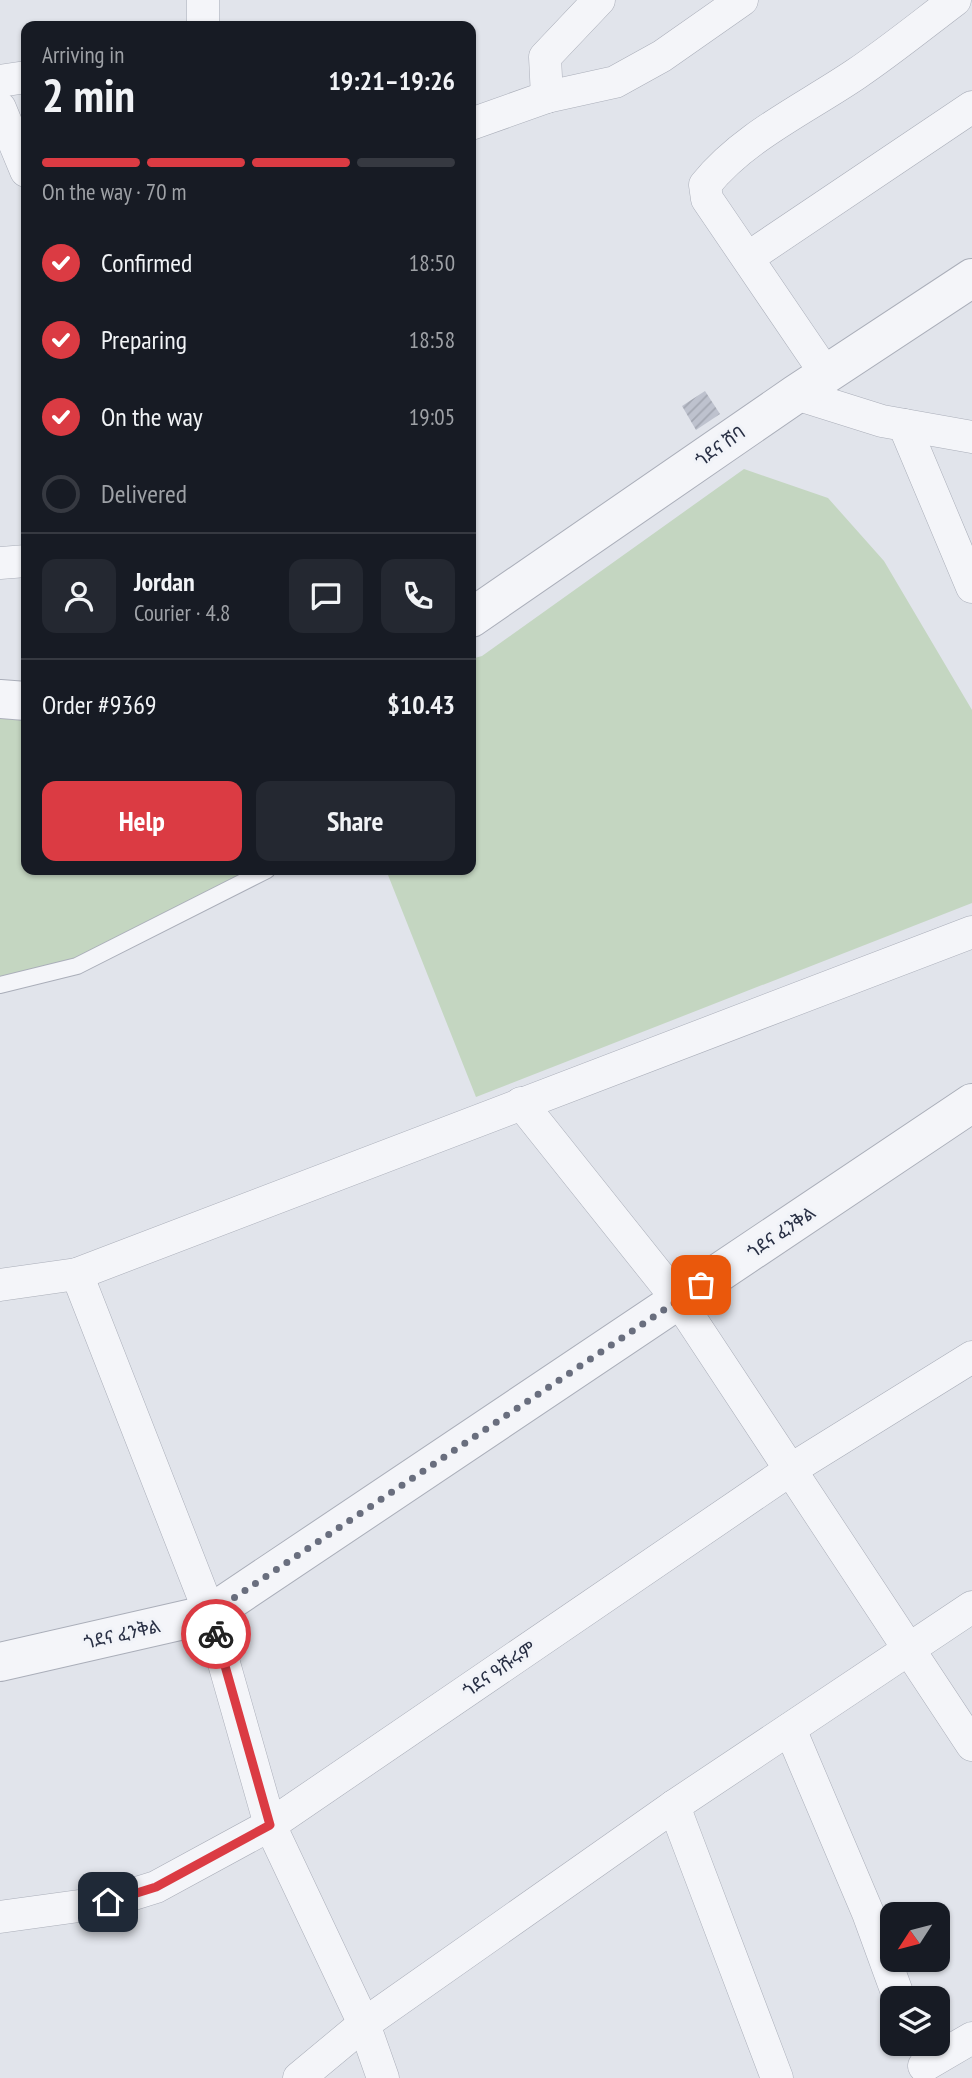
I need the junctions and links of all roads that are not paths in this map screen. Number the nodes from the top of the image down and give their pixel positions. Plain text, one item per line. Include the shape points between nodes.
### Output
1 (203, 0) edge
2 (599, 0) edge
3 (742, 0) edge
4 (955, 0) edge
5 (204, 21) edge
6 (21, 79) edge
7 (0, 81) edge
8 (547, 97) junction
9 (972, 107) edge
10 (0, 108) edge
11 (476, 122) edge
12 (21, 159) edge
13 (749, 257) junction
14 (972, 278) edge
15 (811, 384) junction
16 (904, 425) junction
17 (972, 437) edge
18 (21, 561) edge
19 (0, 563) edge
20 (972, 587) edge
21 (476, 617) edge
22 (0, 699) edge
23 (21, 701) edge
24 (257, 875) edge
25 (972, 932) edge
26 (0, 985) edge
27 (521, 1102) junction
28 (972, 1103) edge
29 (77, 1274) junction
30 (0, 1285) edge
31 (679, 1301) junction
32 (972, 1357) edge
33 (790, 1470) junction
34 (972, 1607) edge
35 (210, 1614) junction
36 (908, 1649) junction
37 (0, 1662) edge
38 (790, 1729) junction
39 (972, 1745) edge
40 (674, 1806) junction
41 (270, 1825) junction
42 (0, 1917) edge
43 (895, 1986) edge
44 (364, 2024) junction
45 (972, 2038) edge
46 (922, 2063) edge
47 (299, 2078) edge
48 (383, 2078) edge
49 (777, 2078) edge

1 - 5 street
2 - 8 street via 545,57
3 - 8 street via 662,56 615,82
4 - 13 street via 858,73 756,139 705,185 707,199
6 - 7 street
8 - 11 street
9 - 13 street
10 - 12 street
13 - 15 street
14 - 15 street, ጎደና ሸባ
15 - 16 street
15 - 21 street, ጎደና ሸባ
16 - 17 street
16 - 20 street
18 - 19 street
22 - 23 street
24 - 26 lane via 77,966
25 - 27 street
27 - 29 street
27 - 31 street
28 - 31 street, ጎደና ፈንቅል
29 - 30 street
29 - 35 street
31 - 33 street
31 - 35 street, ጎደና ፈንቅል
32 - 33 street, ጎደና ዓሹሩም
33 - 36 street
33 - 41 street, ጎደና ዓሹሩም
34 - 36 street
35 - 37 street, ጎደና ፈንቅል
35 - 41 street
36 - 38 street
36 - 39 street
38 - 40 street
38 - 43 street
40 - 44 street
40 - 49 street
41 - 42 street, ጎደና ዓሹሩም via 156,1887 108,1902
41 - 44 street
44 - 47 street
44 - 48 street
45 - 46 street

